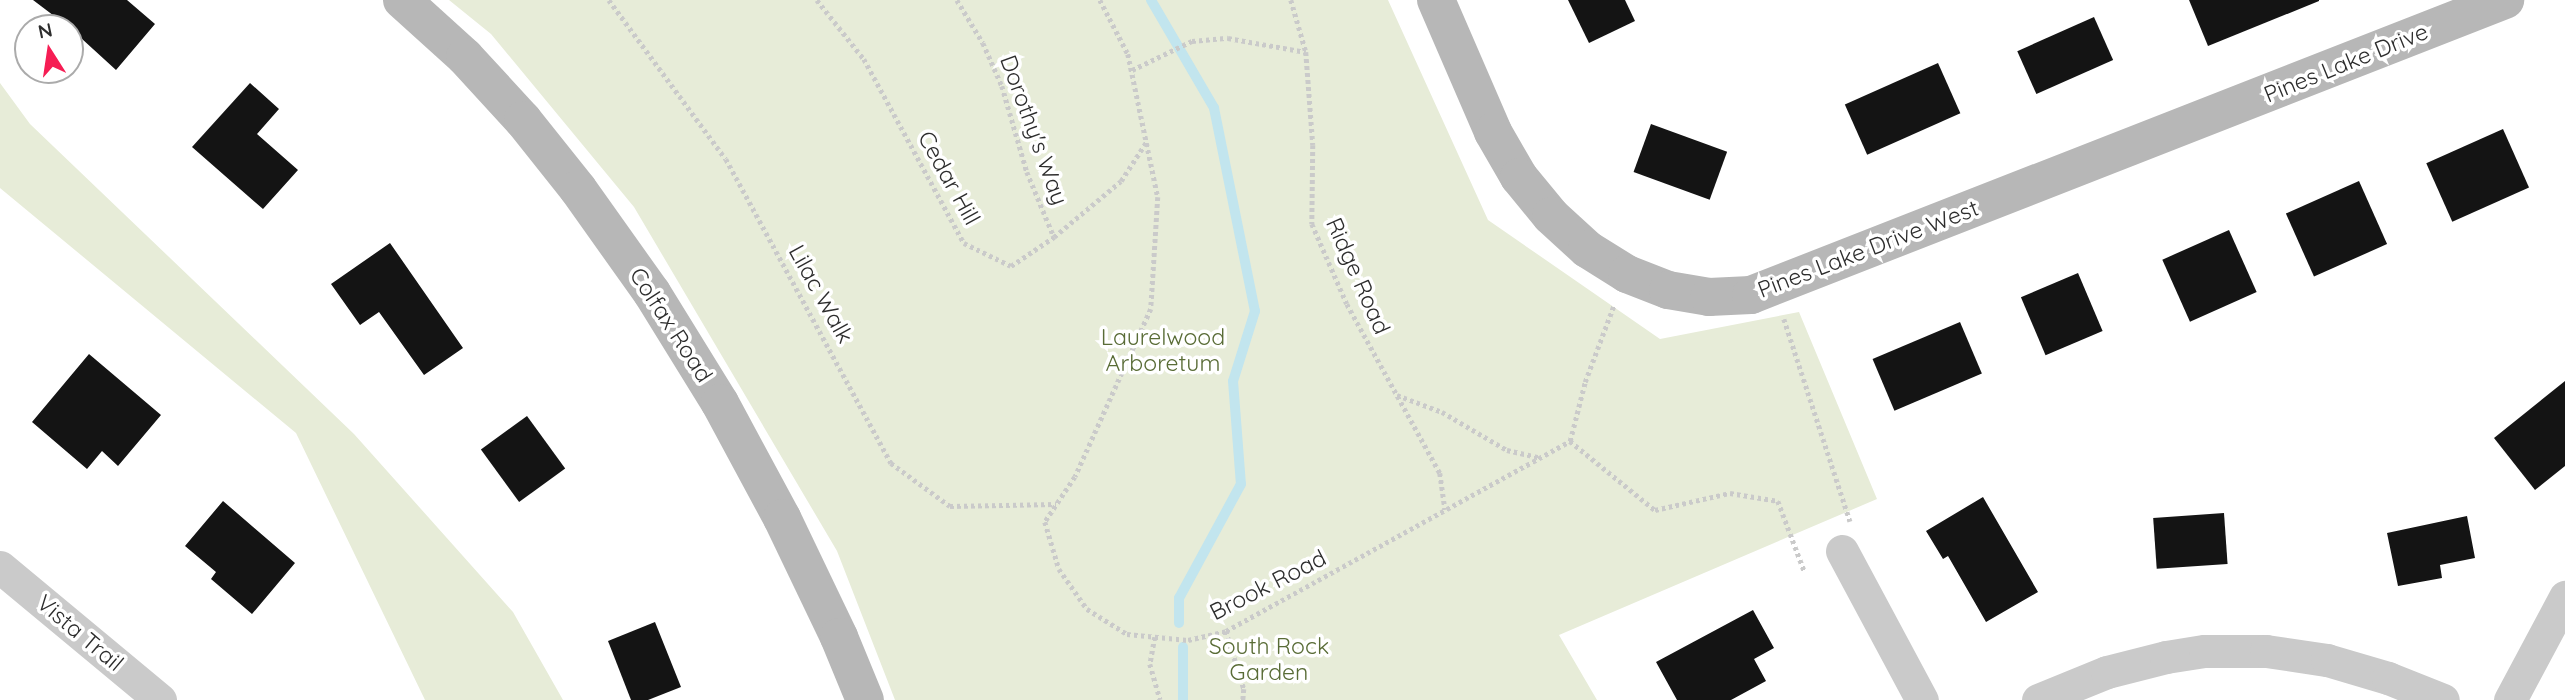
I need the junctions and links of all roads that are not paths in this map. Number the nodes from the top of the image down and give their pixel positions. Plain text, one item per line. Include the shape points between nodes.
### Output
1 (402, 0) edge
2 (1436, 0) edge
3 (2505, 0) edge
4 (2188, 125) joint
5 (1847, 540) road end
6 (0, 567) edge
7 (2565, 597) edge
8 (160, 700) edge
9 (865, 700) edge
10 (1922, 700) edge
11 (2038, 700) edge
12 (2443, 700) edge
13 (2510, 700) edge

1 - 9 street, Colfax Road via 523,120 652,293 720,403 782,518
2 - 4 street, Pines Lake Drive West via 1493,132 1519,177 1551,216 1587,249 1627,274 1668,290 1709,297 1751,295
3 - 4 street, Pines Lake Drive
5 - 10 street
6 - 8 street, Vista Trail
7 - 13 street
11 - 12 street via 2107,672 2205,651 2254,651 2327,660

